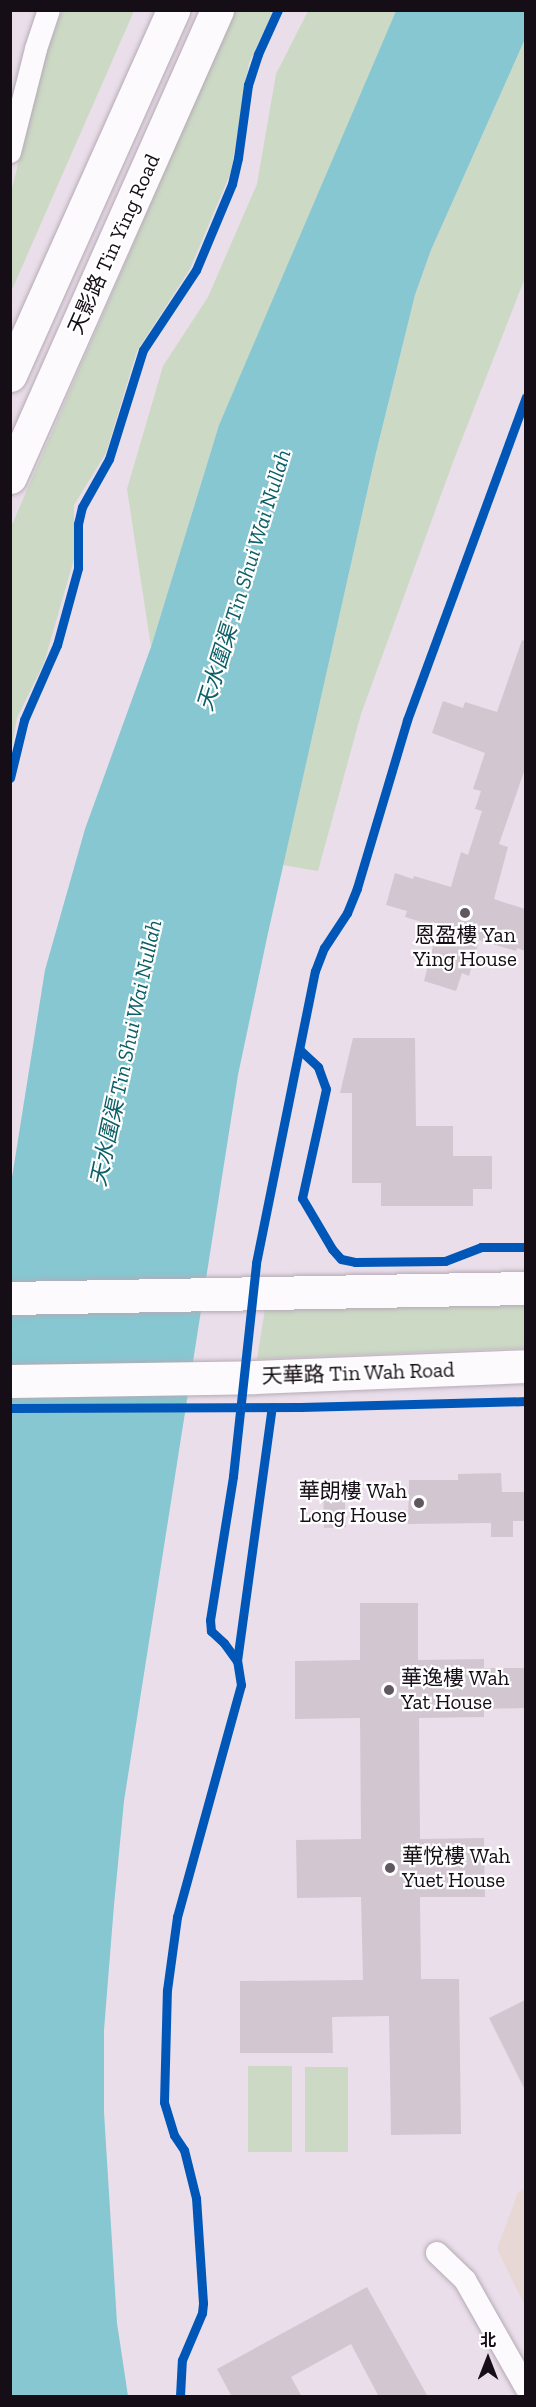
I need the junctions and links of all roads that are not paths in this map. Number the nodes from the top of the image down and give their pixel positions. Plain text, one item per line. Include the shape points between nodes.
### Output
1 (49, 10) edge
2 (173, 10) edge
3 (218, 10) edge
4 (10, 152) edge
5 (10, 375) edge
6 (10, 477) edge
7 (525, 1288) edge
8 (10, 1298) edge
9 (525, 1366) edge
10 (10, 1381) edge
11 (437, 2253) dead end
12 (525, 2388) edge

1 - 4 street
2 - 5 main road, 天影路 Tin Ying Road
3 - 6 main road, 天影路 Tin Ying Road
7 - 8 main road
9 - 10 main road, 天華路 Tin Wah Road via 255,1377
11 - 12 street via 465,2280

